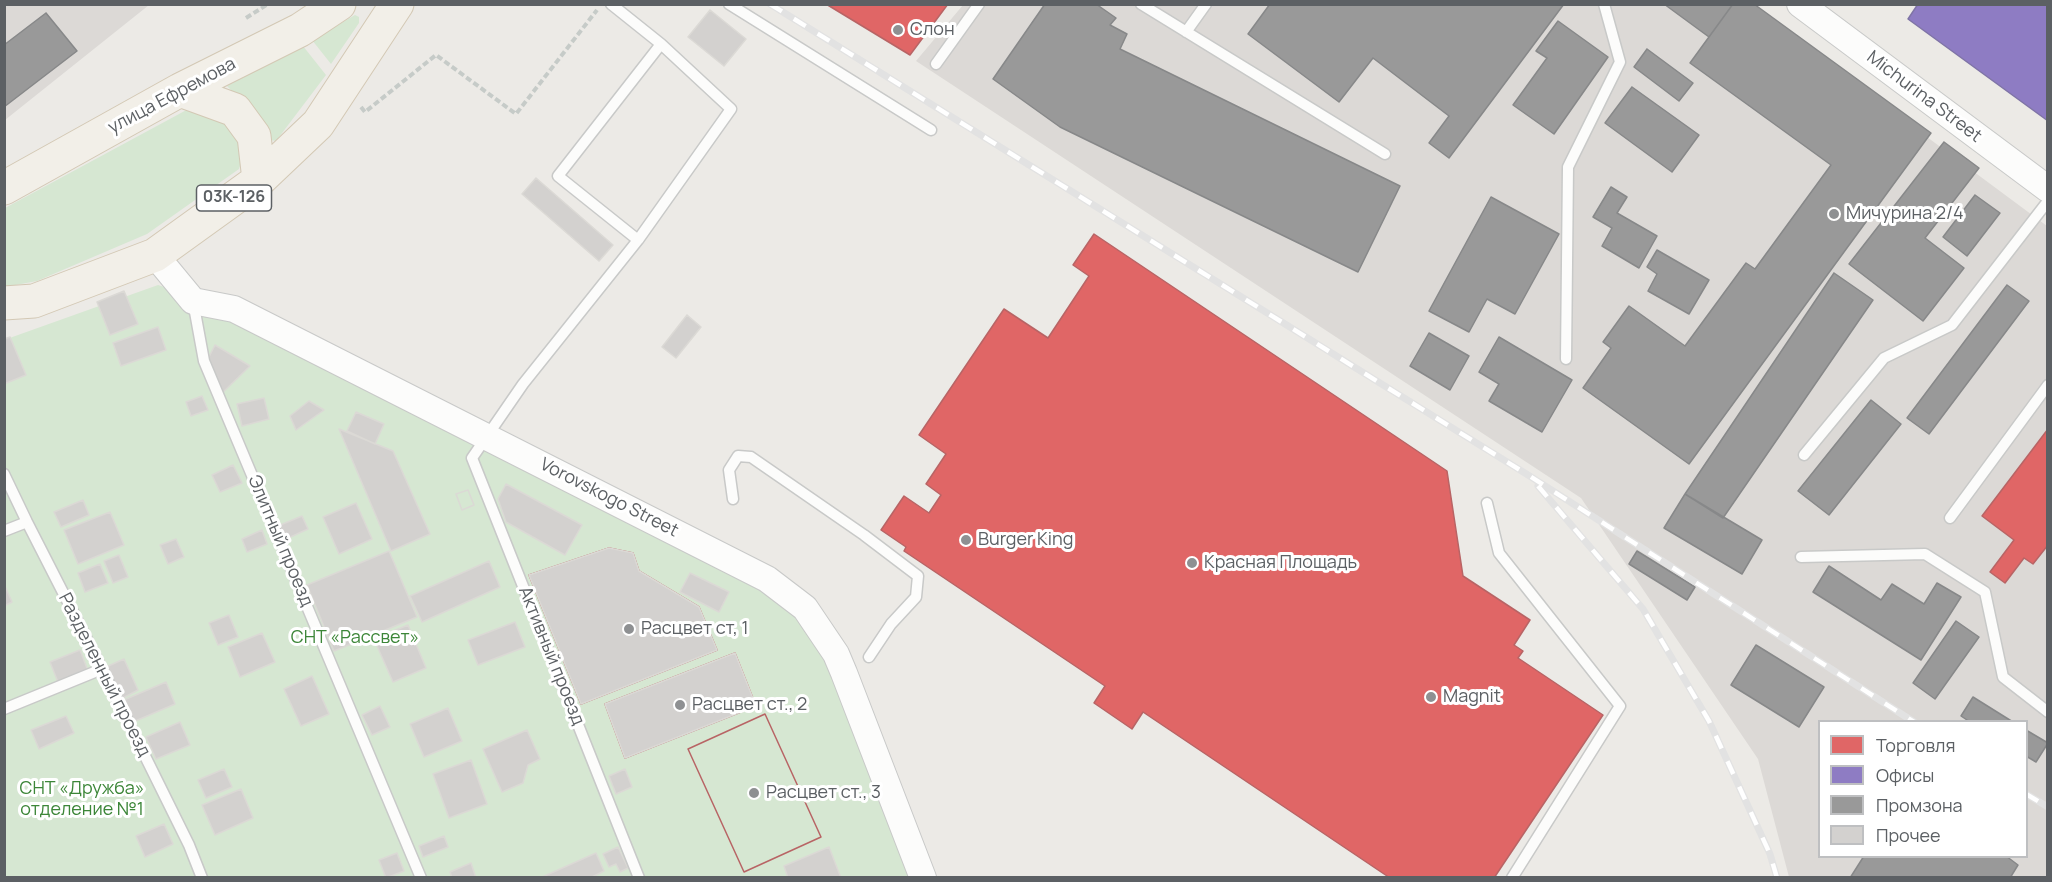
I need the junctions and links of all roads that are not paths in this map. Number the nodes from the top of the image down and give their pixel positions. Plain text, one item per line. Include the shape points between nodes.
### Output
1 (339, 4) edge
2 (397, 4) edge
3 (611, 4) edge
4 (729, 4) edge
5 (979, 4) edge
6 (1141, 4) edge
7 (1206, 4) edge
8 (1604, 4) edge
9 (1800, 4) edge
10 (1186, 32) junction
11 (661, 44) junction
12 (936, 64) dead end
13 (180, 90) junction
14 (932, 130) dead end
15 (1384, 154) dead end
16 (260, 180) junction
17 (4, 188) edge
18 (2048, 189) edge
19 (2048, 201) edge
20 (638, 240) junction
21 (155, 255) junction
22 (193, 301) junction
23 (4, 303) edge
24 (1566, 359) dead end
25 (2048, 386) edge
26 (487, 436) junction
27 (1804, 455) dead end
28 (4, 474) edge
29 (733, 499) dead end
30 (1487, 503) dead end
31 (1950, 518) dead end
32 (27, 522) junction
33 (4, 531) edge
34 (1801, 557) dead end
35 (869, 657) dead end
36 (102, 669) junction
37 (4, 709) edge
38 (2048, 712) edge
39 (202, 878) edge
40 (422, 878) edge
41 (639, 878) edge
42 (923, 878) edge
43 (1512, 878) edge

1 - 13 main road, улица Ефремова via 300,30
2 - 16 main road, 03К-126 via 318,124
3 - 11 lane
4 - 14 lane
5 - 12 lane
6 - 10 lane
7 - 10 lane
8 - 24 lane via 1620,62 1568,167
9 - 18 street, Michurina Street
10 - 15 lane
11 - 20 lane via 730,109
11 - 20 lane via 558,176
13 - 16 main road, 03К-126 via 235,110 254,136
13 - 17 main road, улица Ефремова
16 - 21 main road, 03К-126
19 - 27 lane via 1952,325 1884,358
20 - 26 lane via 523,384
21 - 22 street
21 - 23 main road, 03К-126 via 34,301
22 - 26 street, Vorovskogo Street via 234,309
22 - 40 lane, Элитный проезд via 204,361
25 - 31 lane
26 - 41 lane, Активный проезд via 472,458
26 - 42 street, Vorovskogo Street via 767,579 805,608 836,654
28 - 32 lane, Разделенный проезд
29 - 35 lane via 729,470 738,456 751,457 918,576 916,597 891,624
30 - 43 lane via 1499,553 1620,706
32 - 33 lane
32 - 36 lane, Разделенный проезд
34 - 38 lane via 1925,554 1985,592 2003,677
36 - 37 lane
36 - 39 lane, Разделенный проезд

